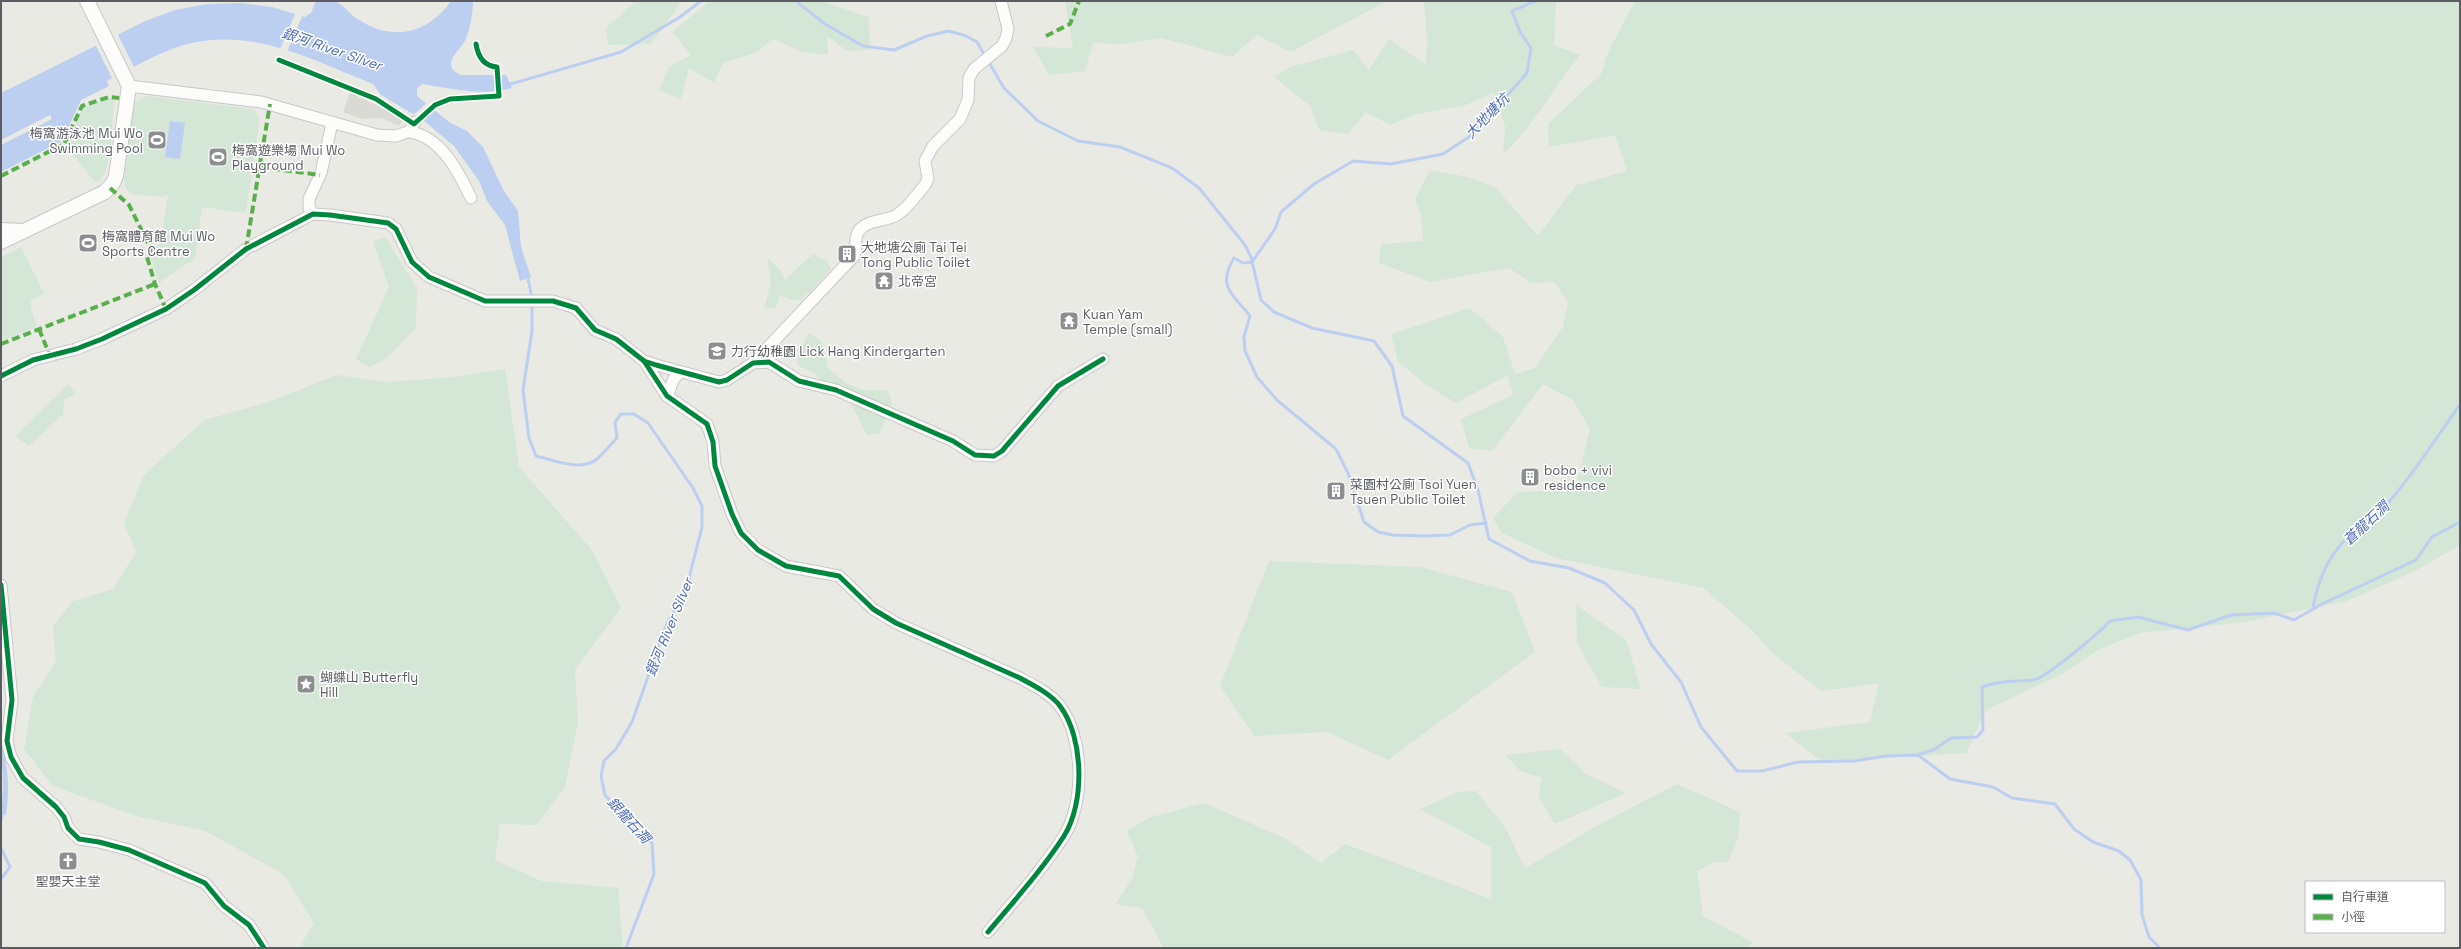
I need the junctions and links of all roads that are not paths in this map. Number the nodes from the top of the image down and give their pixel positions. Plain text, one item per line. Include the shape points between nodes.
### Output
1 (87, 1) edge
2 (1001, 1) edge
3 (127, 82) junction
4 (332, 123) junction
5 (472, 198) dead end
6 (313, 214) junction
7 (1, 230) edge
8 (27, 230) junction
9 (1, 242) edge
10 (774, 339) junction
11 (1102, 359) dead end
12 (644, 361) junction
13 (753, 363) junction
14 (777, 365) junction
15 (680, 373) junction
16 (1, 376) edge
17 (667, 396) junction
18 (1, 585) edge
19 (988, 932) dead end
20 (264, 948) edge

1 - 3 street
2 - 10 street via 1008,28 1002,46 974,69 969,78 968,100 960,119 933,146 925,161 928,179 925,185 898,214 864,225 856,239 857,248 854,256
3 - 4 street via 261,102
3 - 8 street via 113,183 105,192
4 - 5 street via 397,136 412,127 432,140 459,173
4 - 6 street via 321,173 309,199 309,208
6 - 12 street via 388,223 396,229 412,262 429,277 485,301 553,301 576,308 595,330 616,339
6 - 16 street via 246,249 194,290 166,308 102,339 33,360
7 - 8 street
8 - 9 street
10 - 13 street
10 - 14 street via 772,348
11 - 14 street via 1058,386 1007,445 994,456 975,455 953,441 836,390 799,381
12 - 15 street
12 - 17 street
13 - 14 street via 762,361
13 - 15 street via 723,382
15 - 17 street via 674,378
17 - 19 street via 707,424 713,442 715,466 732,514 741,533 758,550 786,566 839,576 873,609 896,623 1020,678 1060,706 1069,724 1080,760 1078,797 1065,835
18 - 20 street via 12,700 7,741 23,778 56,807 68,828 79,839 129,850 205,883 224,906 249,925

